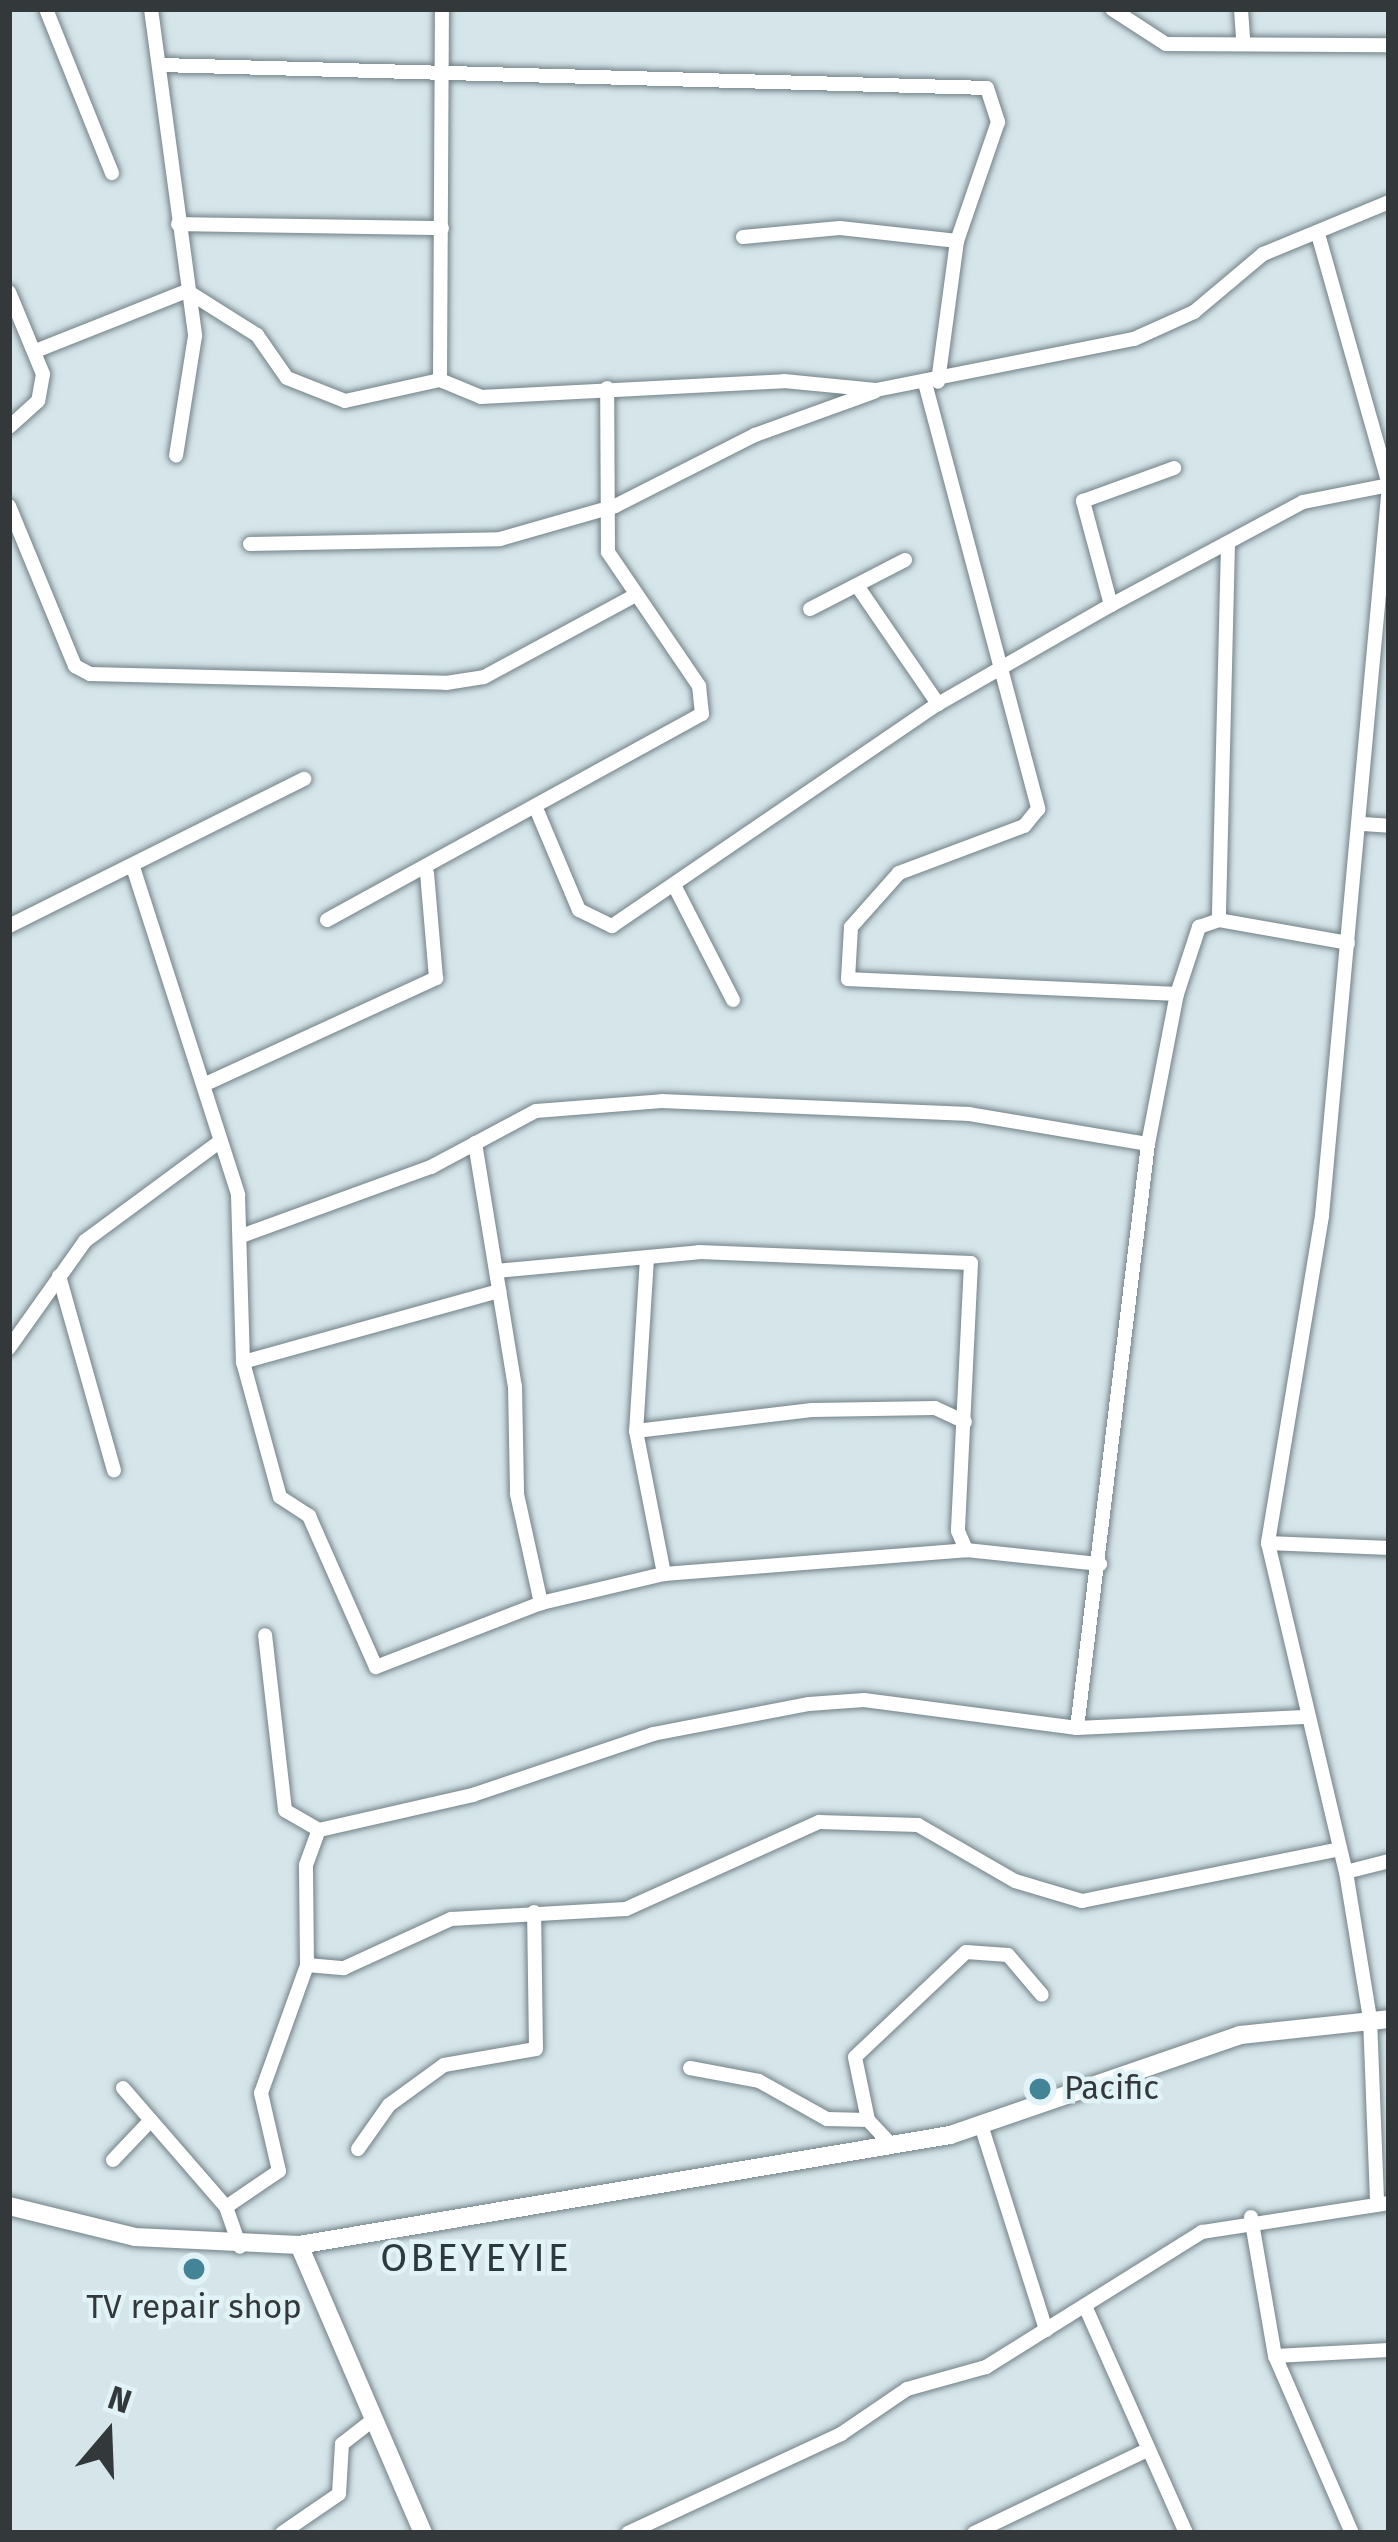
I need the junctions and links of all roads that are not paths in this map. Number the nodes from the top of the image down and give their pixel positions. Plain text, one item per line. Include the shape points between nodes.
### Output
1 (46, 9) edge
2 (151, 9) edge
3 (442, 9) edge
4 (1112, 9) edge
5 (1241, 9) edge
6 (1244, 38) junction
7 (1389, 45) edge
8 (160, 64) junction
9 (443, 74) junction
10 (112, 173) dead end
11 (1389, 202) edge
12 (178, 224) junction
13 (442, 228) junction
14 (1318, 234) junction
15 (743, 237) dead end
16 (957, 241) junction
17 (187, 291) junction
18 (9, 292) edge
19 (38, 350) junction
20 (440, 380) junction
21 (931, 382) junction
22 (607, 388) junction
23 (876, 390) junction
24 (9, 428) edge
25 (176, 456) dead end
26 (1174, 468) dead end
27 (1389, 485) edge
28 (9, 506) edge
29 (615, 506) junction
30 (14, 538) edge
31 (250, 544) dead end
32 (1228, 544) junction
33 (905, 560) dead end
34 (858, 587) junction
35 (634, 596) junction
36 (1111, 604) junction
37 (810, 609) dead end
38 (1000, 673) junction
39 (938, 704) junction
40 (304, 779) dead end
41 (538, 812) junction
42 (1364, 824) junction
43 (1389, 826) edge
44 (133, 867) junction
45 (427, 873) junction
46 (675, 887) junction
47 (327, 920) dead end
48 (1219, 920) junction
49 (9, 926) edge
50 (1348, 943) junction
51 (1177, 994) junction
52 (733, 1000) dead end
53 (210, 1082) junction
54 (218, 1143) junction
55 (475, 1143) junction
56 (1148, 1144) junction
57 (244, 1235) junction
58 (647, 1258) junction
59 (496, 1271) junction
60 (59, 1276) junction
61 (499, 1291) junction
62 (9, 1348) edge
63 (243, 1362) junction
64 (965, 1422) junction
65 (636, 1431) junction
66 (114, 1470) dead end
67 (1268, 1543) junction
68 (1389, 1548) edge
69 (966, 1550) junction
70 (1100, 1564) junction
71 (664, 1574) junction
72 (542, 1604) junction
73 (265, 1635) dead end
74 (1304, 1717) junction
75 (1077, 1729) junction
76 (319, 1830) junction
77 (1340, 1849) junction
78 (1389, 1862) edge
79 (1346, 1872) junction
80 (534, 1912) junction
81 (307, 1965) junction
82 (1042, 1995) dead end
83 (1379, 2019) edge
84 (689, 2068) dead end
85 (124, 2088) dead end
86 (868, 2120) junction
87 (150, 2121) junction
88 (982, 2128) junction
89 (892, 2146) junction
90 (358, 2150) dead end
91 (112, 2160) dead end
92 (1383, 2203) edge
93 (9, 2206) edge
94 (226, 2207) junction
95 (1251, 2217) junction
96 (299, 2245) junction
97 (240, 2247) junction
98 (1084, 2306) junction
99 (1046, 2330) junction
100 (1389, 2350) edge
101 (1275, 2356) junction
102 (368, 2423) junction
103 (1143, 2452) junction
104 (1019, 2527) edge
105 (282, 2533) edge
106 (423, 2533) edge
107 (628, 2533) edge
108 (974, 2533) edge
109 (1186, 2533) edge
110 (1352, 2533) edge

1 - 10 street
2 - 8 street
3 - 9 street
4 - 6 street via 1166,44
5 - 6 street
6 - 7 street
8 - 9 street
8 - 12 street
9 - 13 street
9 - 16 street via 987,88 998,122
11 - 14 street
12 - 13 street
12 - 17 street
13 - 20 street
14 - 21 street via 1263,254 1194,312 1134,339
14 - 27 street
15 - 16 street via 840,228
16 - 21 street
17 - 19 street
17 - 20 street via 257,335 287,378 345,400
17 - 25 street via 195,377
18 - 19 street
19 - 24 street via 38,401
20 - 22 street via 481,397
21 - 23 street
21 - 38 street
22 - 23 street via 784,381
22 - 29 street
23 - 29 street via 755,435
26 - 36 street via 1083,501
27 - 32 street via 1303,502
27 - 42 street
28 - 30 street
29 - 31 street via 500,539
29 - 35 street via 608,552
30 - 35 street via 75,665 91,674 446,683 484,677
32 - 36 street
32 - 48 street
33 - 34 street
34 - 37 street
34 - 39 street
35 - 41 street via 699,686 702,714
36 - 38 street
38 - 39 street
38 - 51 street via 1038,809 1024,826 898,873 850,927 848,979
39 - 46 street
40 - 44 street
41 - 45 street
41 - 46 street via 562,880 599,927
42 - 43 street
42 - 50 street
44 - 49 street
44 - 53 street
45 - 47 street
45 - 53 street via 436,978
46 - 52 street
48 - 50 street
48 - 51 street via 1199,927
50 - 67 street via 1322,1216
51 - 56 street
53 - 54 street
54 - 57 street
54 - 60 street via 140,1195
55 - 56 street via 536,1111 662,1101 969,1114
55 - 57 street
55 - 59 street
56 - 70 street
57 - 63 street
58 - 59 street
58 - 64 street via 970,1263
58 - 65 street
59 - 61 street
60 - 62 street
60 - 66 street
61 - 63 street
61 - 72 street via 517,1494
63 - 72 street via 280,1497 309,1516 376,1667
64 - 65 street via 935,1408 812,1410
64 - 69 street
65 - 71 street
67 - 68 street
67 - 74 street
69 - 70 street
69 - 71 street
70 - 75 street
71 - 72 street
73 - 76 street via 285,1810
74 - 75 street
74 - 77 street
75 - 76 street via 864,1700 758,1710
76 - 81 street via 305,1865
77 - 79 street
77 - 80 street via 1082,1901 1015,1881 918,1826 819,1822 626,1909
78 - 79 street
79 - 83 street
80 - 81 street via 452,1919 344,1968
80 - 90 street via 536,2049 444,2066 388,2105
81 - 94 street via 261,2093 279,2171
82 - 86 street via 1008,1955 966,1952 855,2057
83 - 88 main road via 1240,2035
83 - 92 street
84 - 86 street via 759,2081 827,2119
85 - 87 street
86 - 89 street
87 - 91 street
87 - 94 street
88 - 89 main road
88 - 99 street
89 - 96 main road
92 - 95 street
93 - 97 main road
94 - 97 street
95 - 98 street via 1139,2261
95 - 101 street
96 - 97 main road
96 - 102 main road
98 - 99 street
98 - 103 street
99 - 107 street
100 - 101 street
101 - 110 street
102 - 105 street via 342,2444 339,2494
102 - 106 main road
103 - 104 street
103 - 109 street
104 - 108 street

